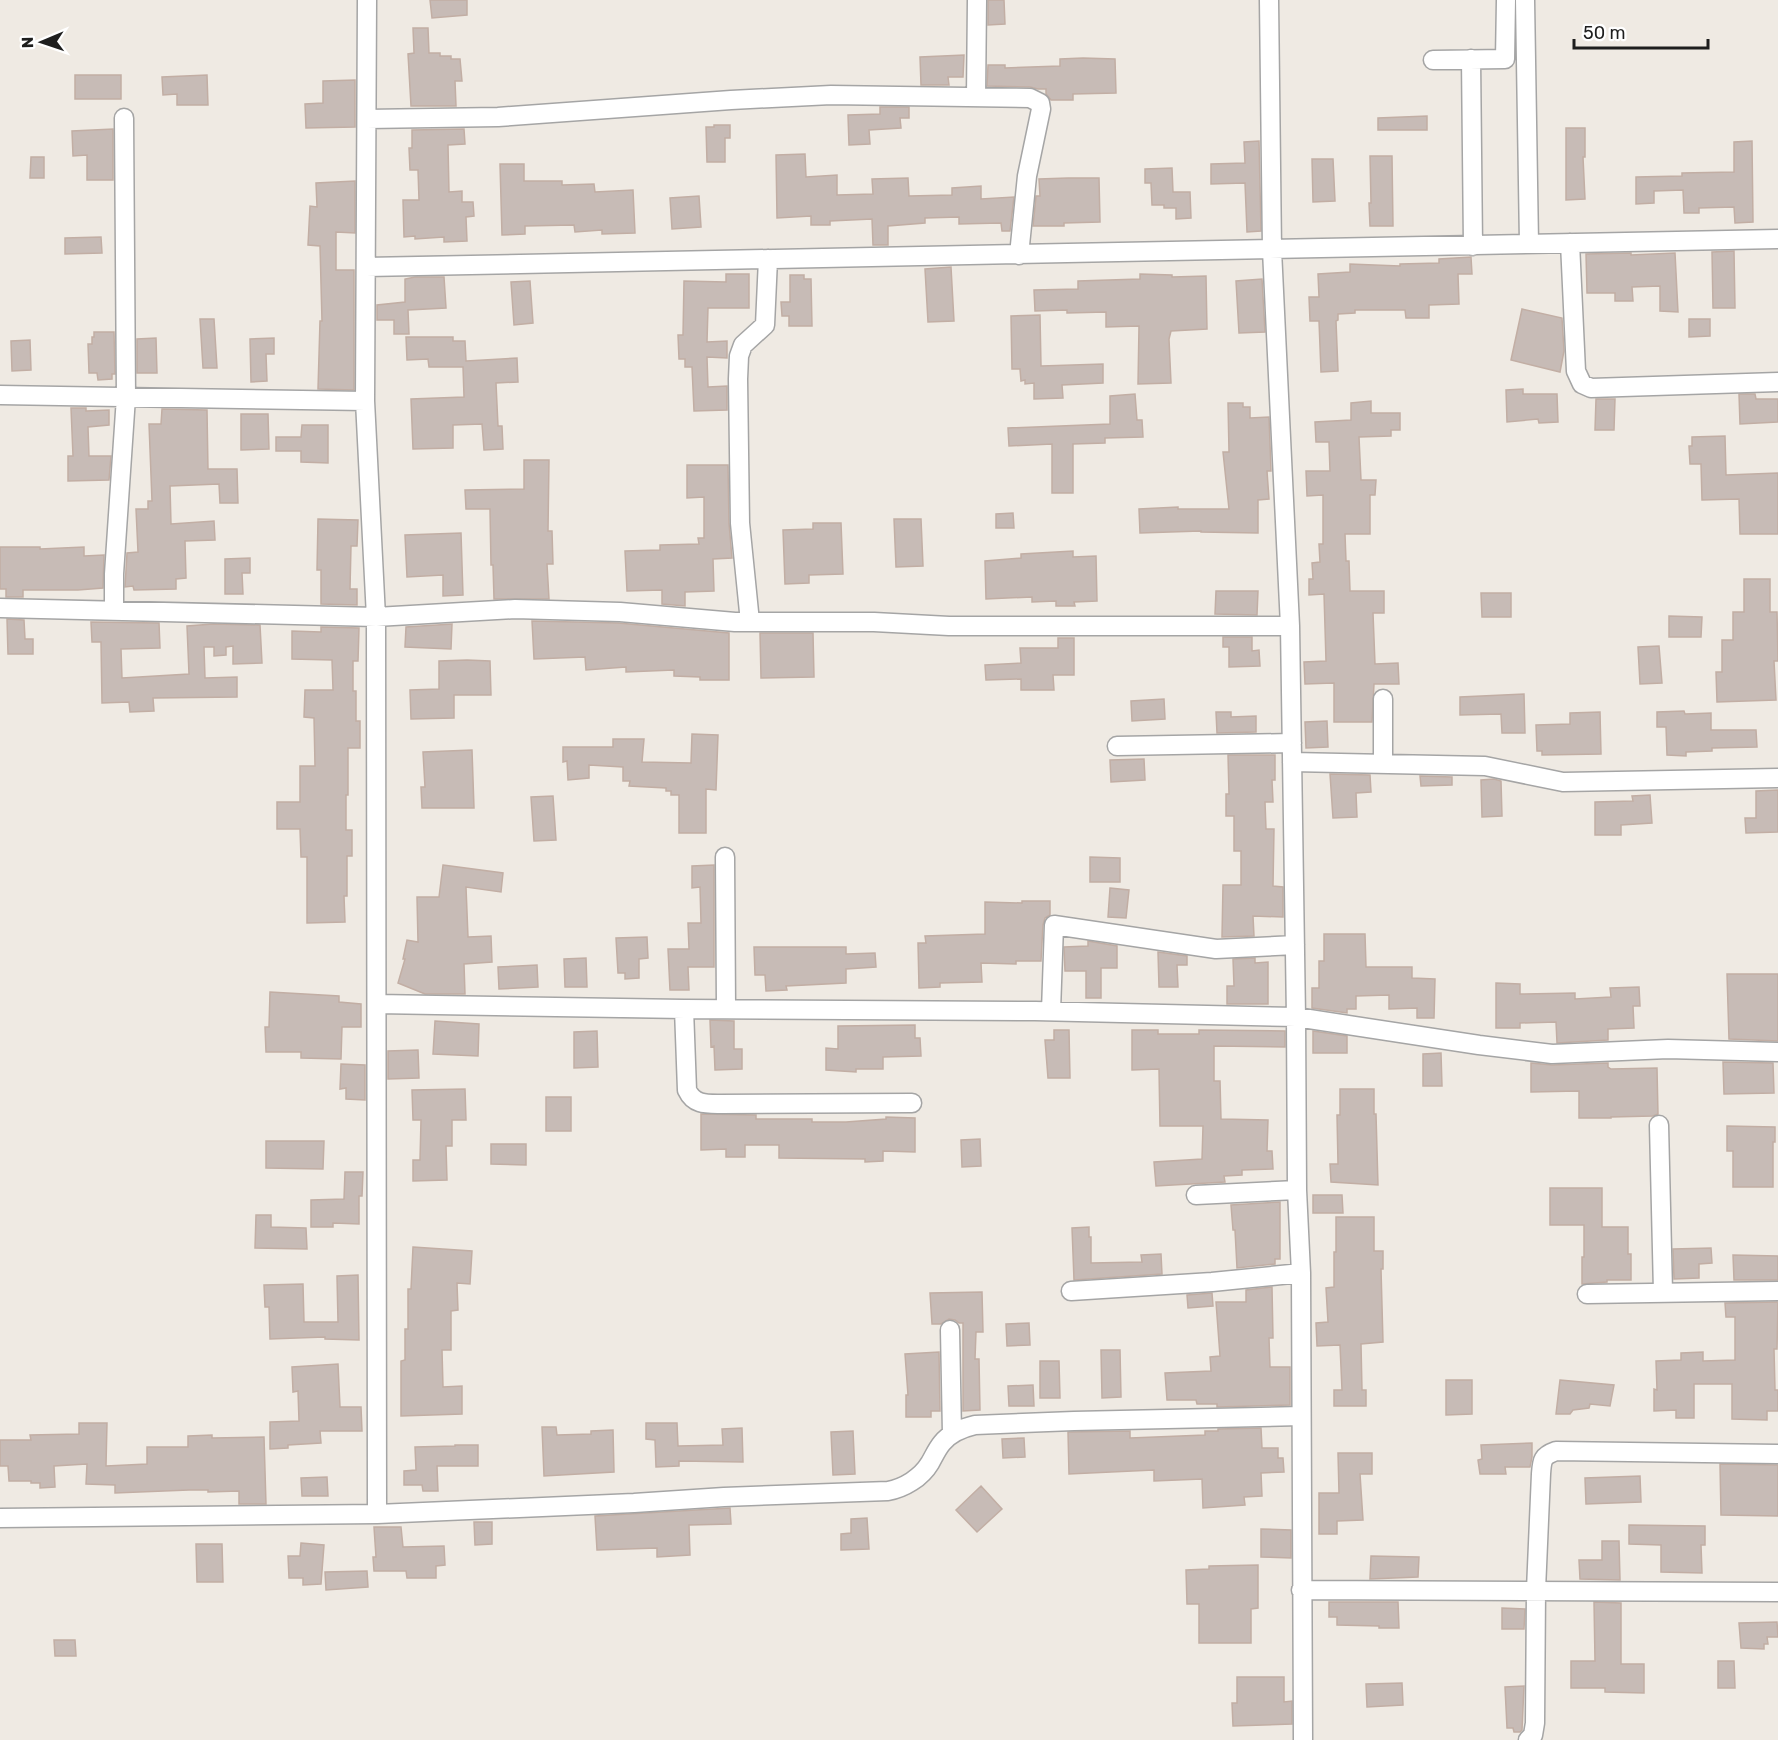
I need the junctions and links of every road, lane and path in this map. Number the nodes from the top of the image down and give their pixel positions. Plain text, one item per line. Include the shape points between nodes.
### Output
1 (366, 0) edge
2 (977, 0) edge
3 (1269, 0) edge
4 (1506, 0) edge
5 (1525, 0) edge
6 (1471, 59) junction
7 (1433, 60) dead end
8 (976, 97) junction
9 (124, 118) dead end
10 (367, 119) junction
11 (1778, 239) edge
12 (1529, 243) junction
13 (1570, 243) junction
14 (1473, 246) junction
15 (1272, 250) junction
16 (1019, 255) junction
17 (768, 259) junction
18 (366, 267) junction
19 (1778, 382) edge
20 (0, 395) edge
21 (126, 397) junction
22 (365, 401) junction
23 (0, 608) edge
24 (114, 611) junction
25 (376, 617) junction
26 (750, 622) junction
27 (1290, 626) junction
28 (1383, 699) dead end
29 (1292, 743) junction
30 (1117, 746) dead end
31 (1292, 762) junction
32 (1383, 764) junction
33 (1778, 778) edge
34 (725, 857) dead end
35 (1295, 945) junction
36 (377, 1004) junction
37 (726, 1008) junction
38 (684, 1009) junction
39 (1051, 1011) junction
40 (1296, 1017) junction
41 (1778, 1052) edge
42 (912, 1104) dead end
43 (1659, 1125) dead end
44 (1297, 1190) junction
45 (1196, 1195) dead end
46 (1301, 1273) junction
47 (1071, 1291) dead end
48 (1778, 1291) edge
49 (1663, 1292) junction
50 (1587, 1294) dead end
51 (950, 1330) dead end
52 (1301, 1416) junction
53 (952, 1434) junction
54 (1778, 1454) edge
55 (377, 1514) junction
56 (0, 1518) edge
57 (1301, 1590) junction
58 (1536, 1590) junction
59 (1778, 1592) edge
60 (1303, 1740) edge
61 (1528, 1740) edge

1 - 10 street
2 - 8 street
3 - 15 street
4 - 6 street via 1505,59
5 - 12 street
6 - 7 street
6 - 14 street
8 - 10 street via 831,95 498,117
8 - 16 street via 1030,98 1040,103
9 - 21 street
10 - 18 street
11 - 13 street
12 - 13 street
12 - 14 street
13 - 19 street via 1576,371 1582,384 1591,387
14 - 15 street
15 - 16 street
15 - 27 street
16 - 17 street
17 - 18 street
17 - 26 street via 765,325 743,345 739,356 740,523
18 - 22 street
20 - 21 street
21 - 22 street
21 - 24 street
22 - 25 street
23 - 24 street
24 - 25 street
25 - 26 street via 515,609
25 - 36 street
26 - 27 street
27 - 29 street
28 - 32 street
29 - 30 street
29 - 31 street
31 - 32 street
31 - 35 street
32 - 33 street via 1485,766 1563,783
34 - 37 street
35 - 39 street via 1216,949 1054,926
35 - 40 street
36 - 38 street
36 - 55 street
37 - 38 street
37 - 39 street
38 - 42 street via 687,1090 698,1103
39 - 40 street
40 - 41 street via 1552,1054 1668,1049
40 - 44 street
43 - 49 street
44 - 45 street
44 - 46 street
46 - 47 street
46 - 52 street
48 - 49 street
49 - 50 street
51 - 53 street
52 - 53 street via 986,1425
52 - 57 street
53 - 55 street via 920,1475 897,1490
54 - 58 street via 1556,1451 1546,1455 1541,1468
55 - 56 street
57 - 58 street
57 - 60 street
58 - 59 street
58 - 61 street via 1535,1723

